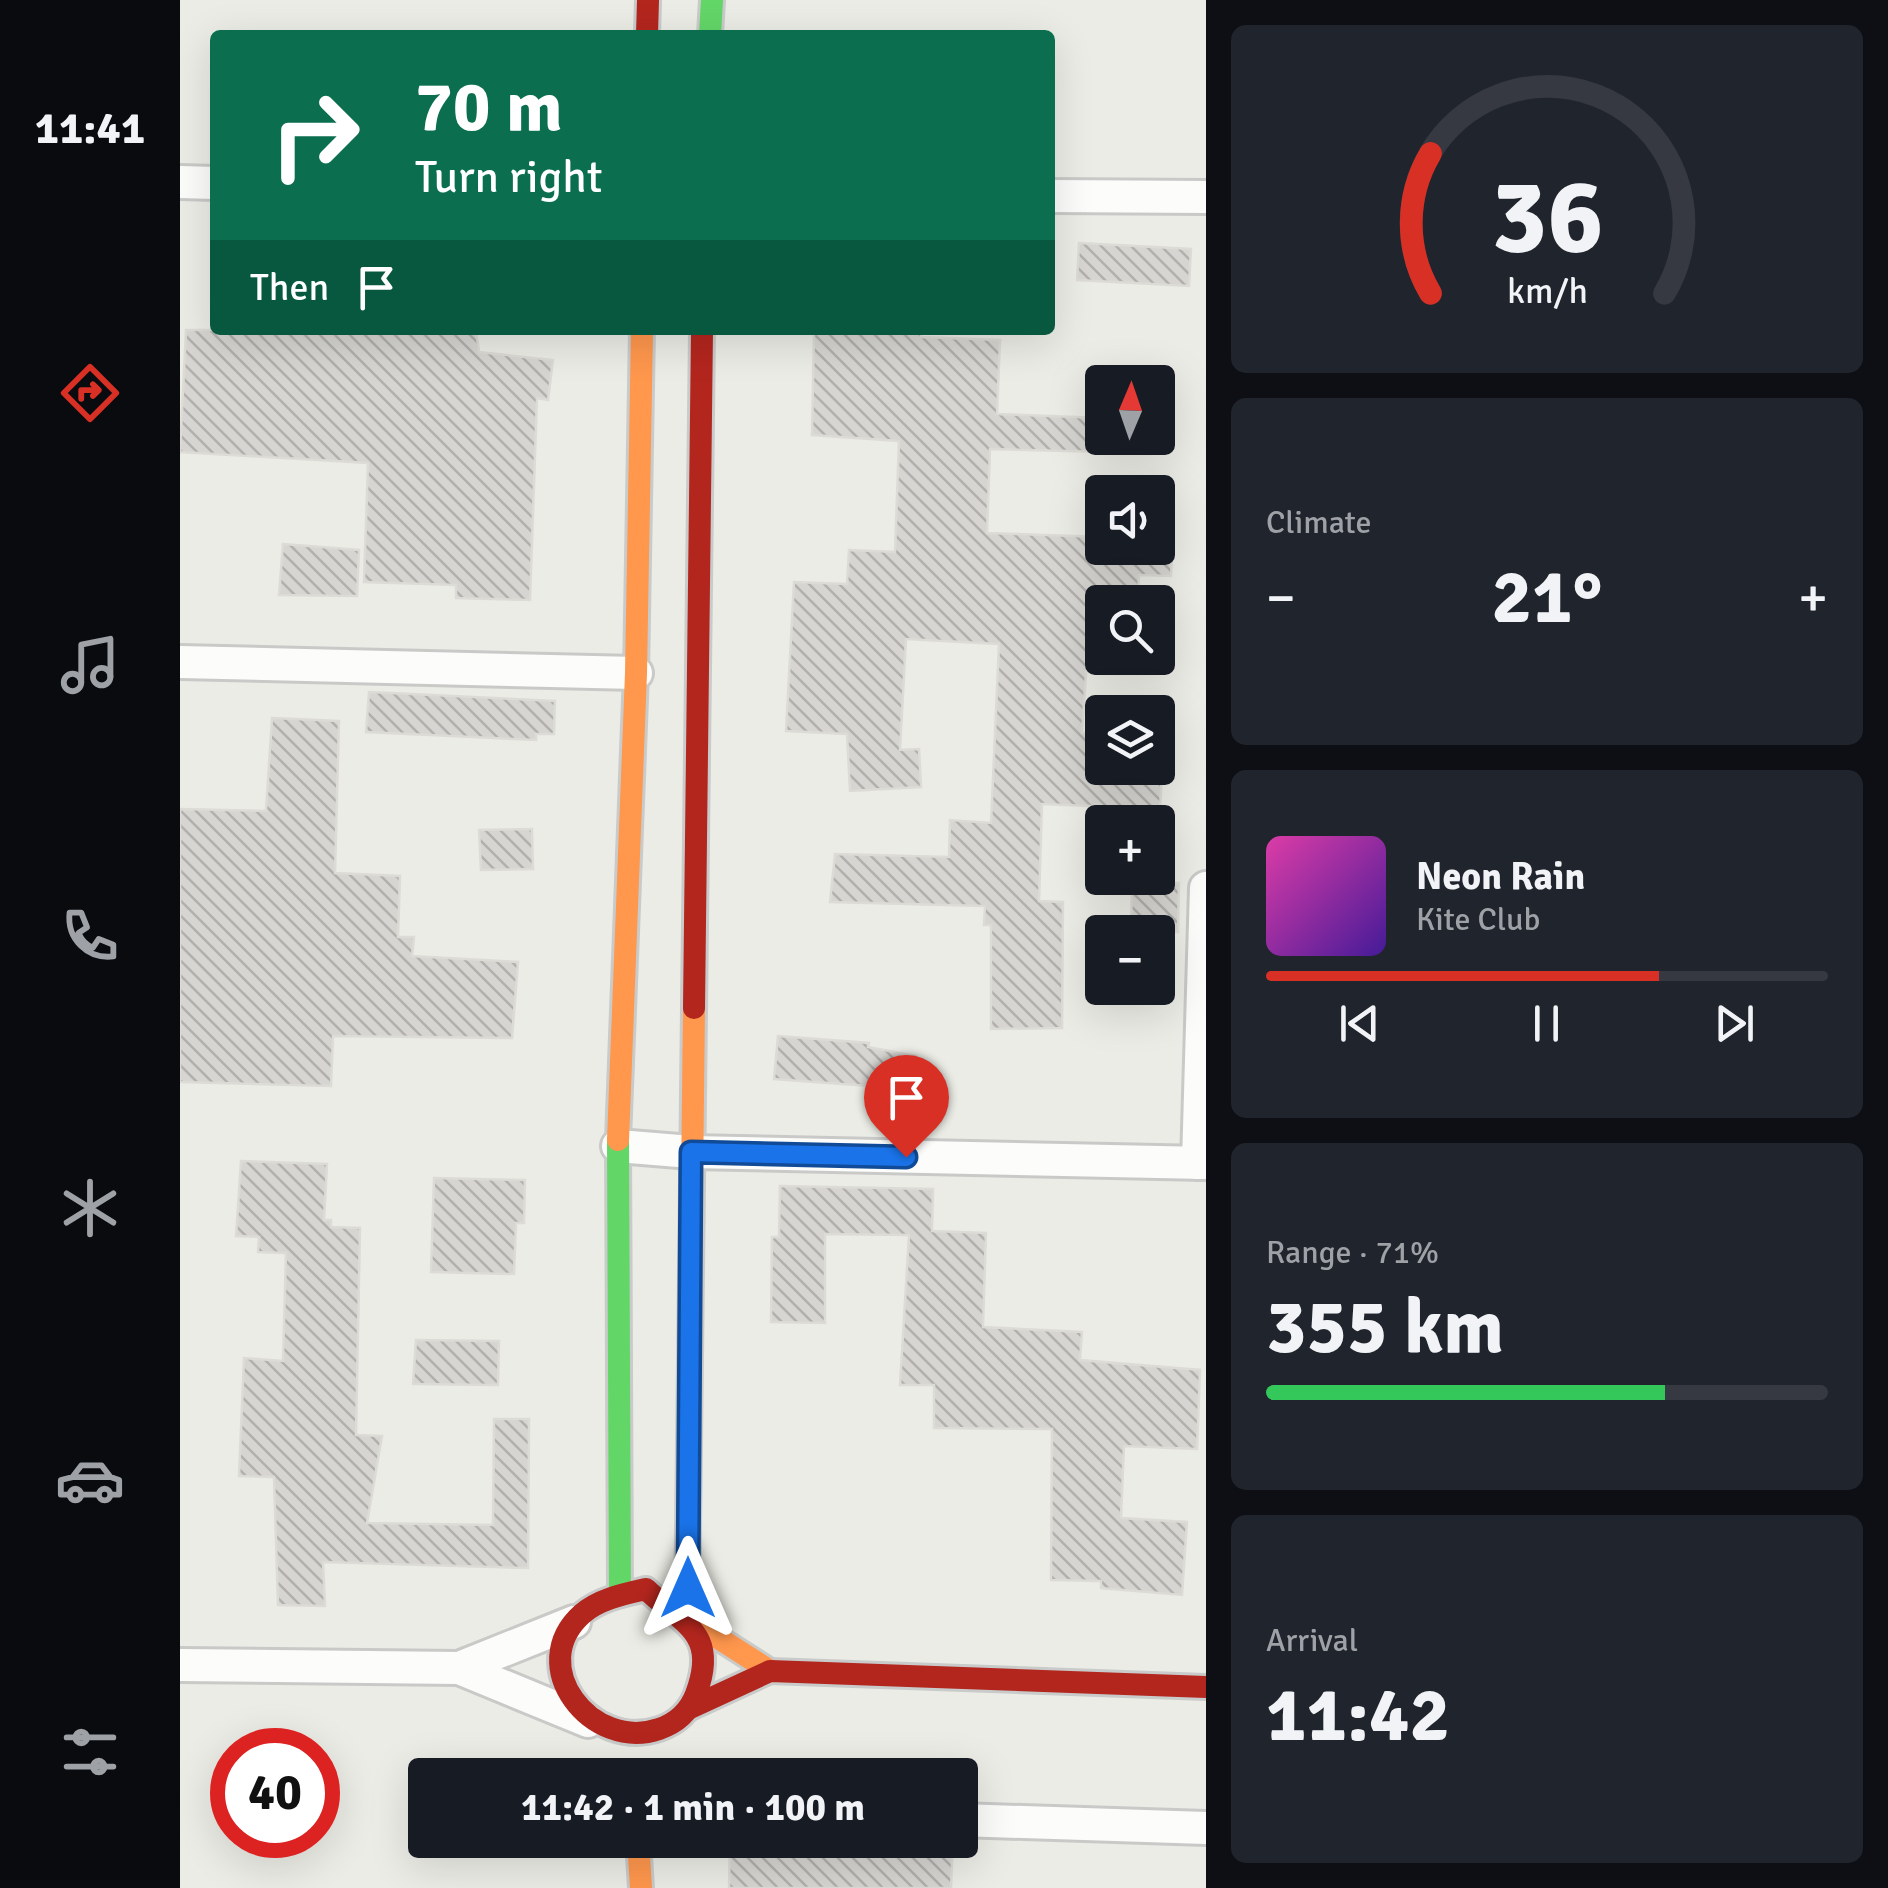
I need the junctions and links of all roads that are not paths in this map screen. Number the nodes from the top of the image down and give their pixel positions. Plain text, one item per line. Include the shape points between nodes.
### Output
1 (648, 0) edge
2 (712, 0) edge
3 (648, 30) edge
4 (710, 30) edge
5 (180, 182) edge
6 (210, 183) edge
7 (1055, 196) edge
8 (1206, 197) edge
9 (642, 335) edge
10 (702, 335) edge
11 (180, 662) edge
12 (636, 673) junction
13 (1206, 888) edge
14 (618, 1146) junction
15 (691, 1152) junction
16 (1202, 1163) edge
17 (620, 1594) junction
18 (687, 1618) junction
19 (574, 1622) junction
20 (180, 1665) edge
21 (459, 1668) junction
22 (770, 1671) junction
23 (1206, 1687) edge
24 (690, 1708) junction
25 (588, 1721) junction
26 (978, 1821) edge
27 (1206, 1828) edge
28 (639, 1858) edge
29 (641, 1888) edge

1 - 3 street
2 - 4 street
5 - 6 street
7 - 8 street
9 - 12 street
10 - 15 street
11 - 12 street
12 - 14 street
13 - 16 street
14 - 15 street
14 - 17 street
15 - 16 street
15 - 18 street
17 - 18 street via 646,1589
17 - 19 street via 589,1607
18 - 22 street
18 - 24 street via 704,1662
19 - 21 street
19 - 25 street via 564,1642 562,1674 573,1706
20 - 21 street
21 - 25 street
22 - 23 street
22 - 24 street
24 - 25 street via 641,1746
26 - 27 street
28 - 29 street

